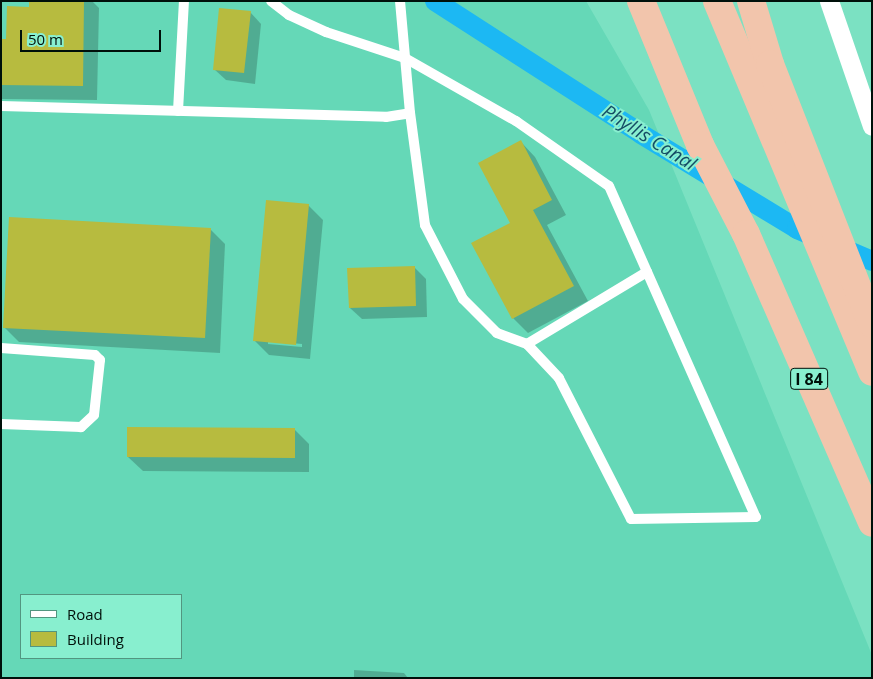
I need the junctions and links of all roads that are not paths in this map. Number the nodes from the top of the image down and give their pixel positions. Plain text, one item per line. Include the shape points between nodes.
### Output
1 (184, 1) edge
2 (272, 1) edge
3 (400, 1) edge
4 (626, 1) edge
5 (641, 1) edge
6 (718, 1) edge
7 (750, 1) edge
8 (829, 1) edge
9 (405, 58) junction
10 (1, 106) edge
11 (178, 111) junction
12 (410, 113) junction
13 (872, 126) edge
14 (700, 145) junction
15 (647, 272) junction
16 (872, 324) edge
17 (527, 344) junction
18 (1, 348) edge
19 (872, 372) edge
20 (1, 424) edge
21 (872, 523) edge

1 - 11 lane
2 - 9 lane via 289,15 326,32
3 - 9 lane
4 - 14 highway
5 - 14 highway, I 84
6 - 19 highway
7 - 16 highway via 770,64
8 - 13 street
9 - 12 lane
9 - 15 lane via 516,121 609,186
10 - 11 lane
11 - 12 lane via 386,117
12 - 17 lane via 425,225 463,299 497,333
14 - 21 highway, I 84 via 746,234
15 - 17 lane
15 - 17 lane via 756,517 631,519 559,378
18 - 20 lane via 95,356 100,360 94,415 81,427

